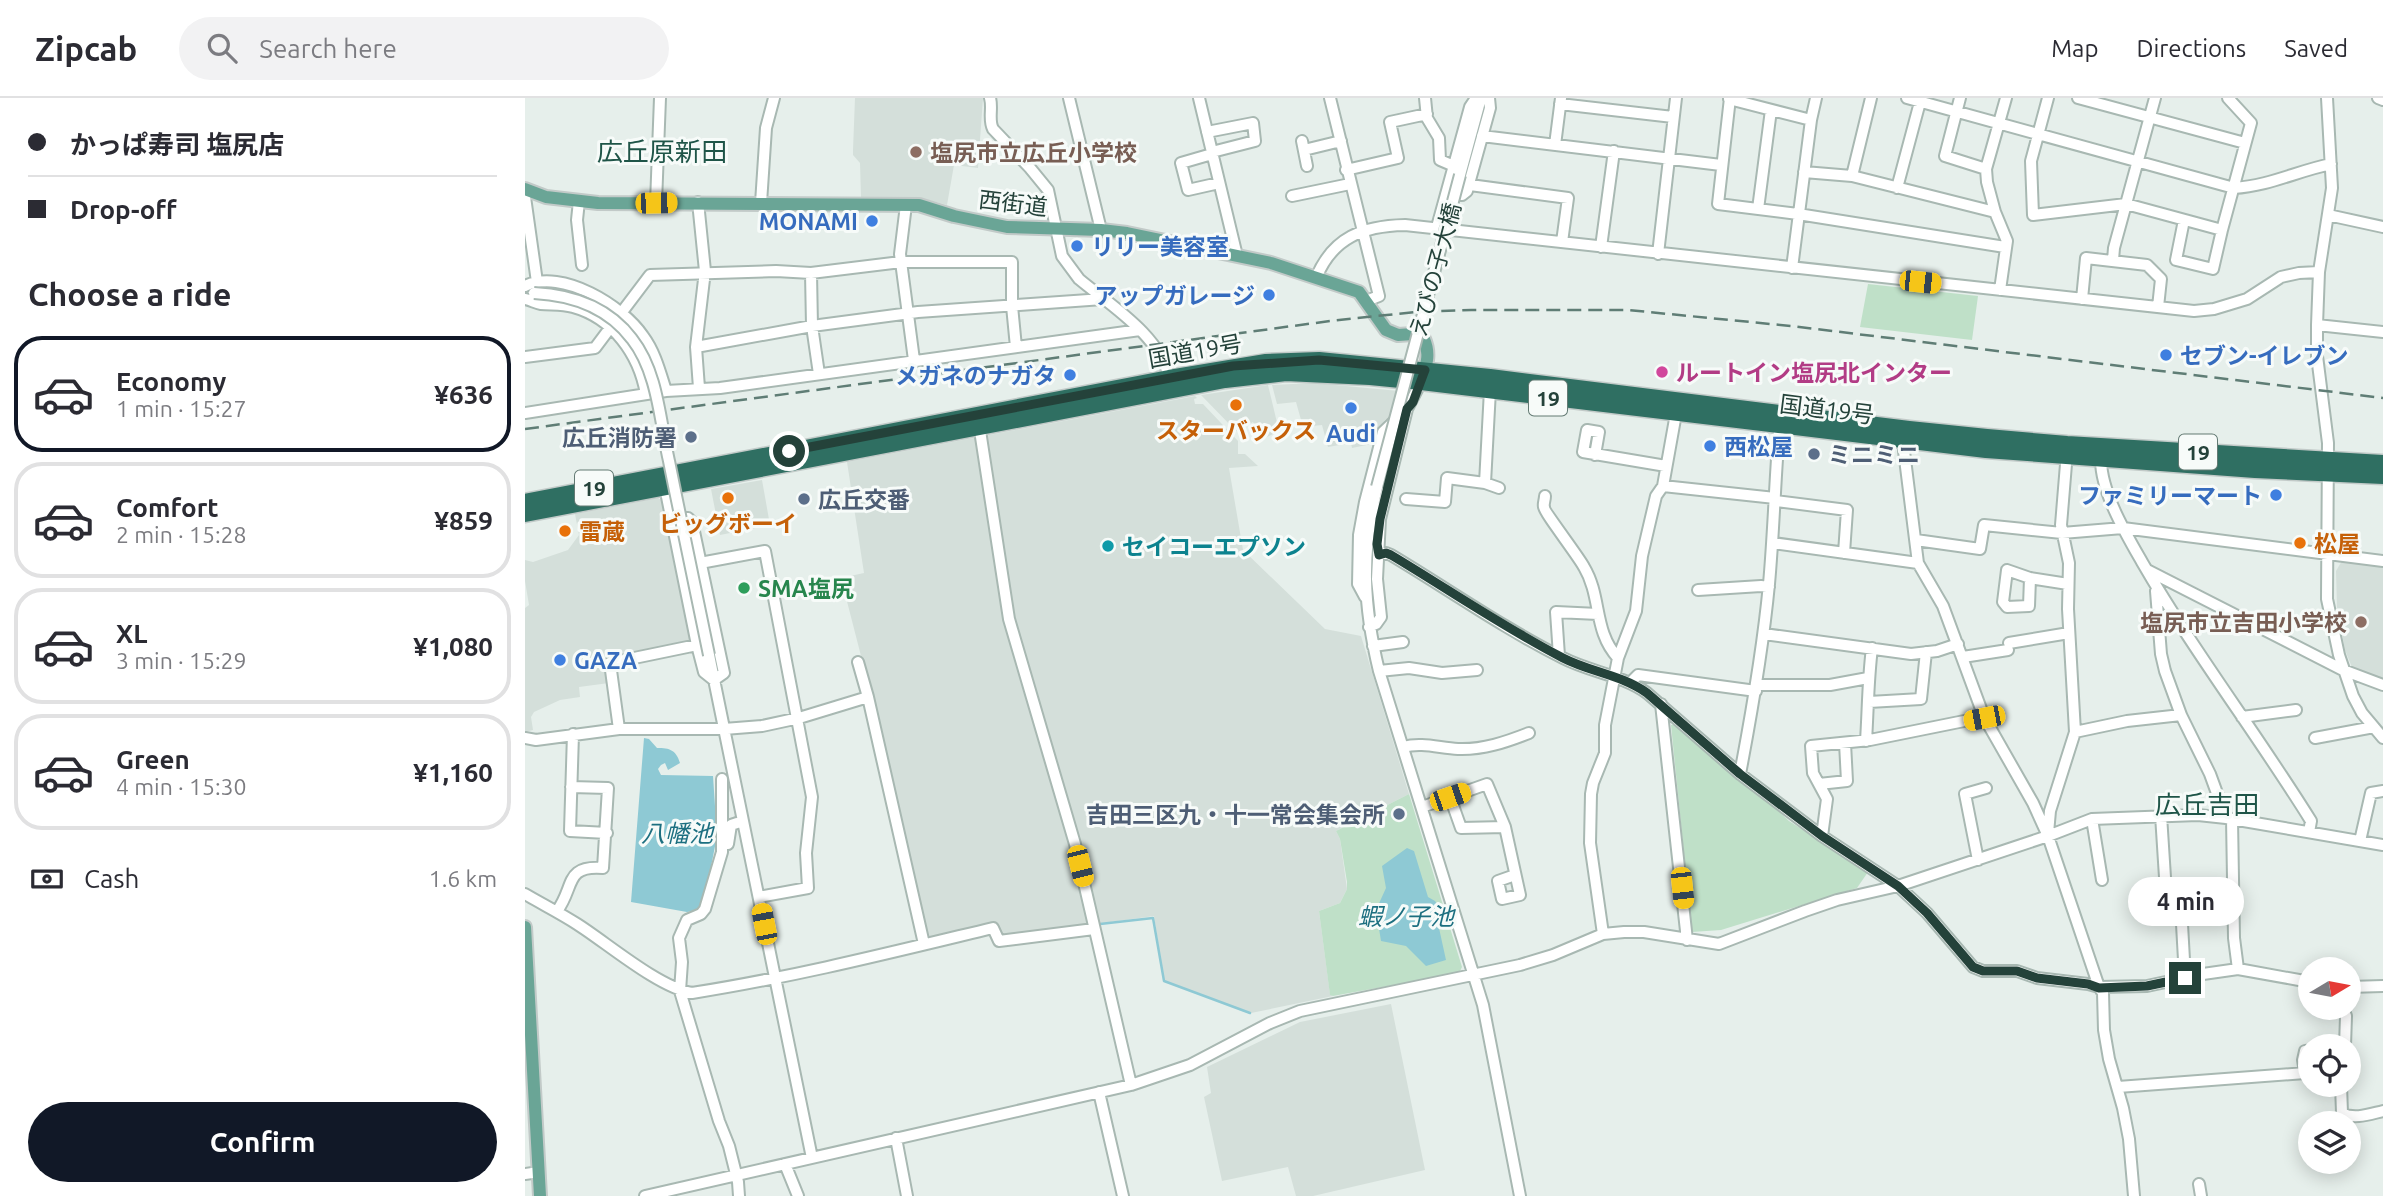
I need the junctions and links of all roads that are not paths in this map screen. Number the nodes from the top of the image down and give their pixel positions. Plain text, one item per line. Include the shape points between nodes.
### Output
1 (660, 98) edge
2 (774, 98) edge
3 (990, 98) edge
4 (1069, 98) edge
5 (1199, 98) edge
6 (1330, 98) edge
7 (1425, 98) edge
8 (1476, 98) edge
9 (1481, 98) edge
10 (1489, 98) edge
11 (1676, 98) edge
12 (1816, 98) edge
13 (1871, 98) edge
14 (1907, 98) edge
15 (1960, 98) edge
16 (2006, 98) edge
17 (2048, 98) edge
18 (2078, 98) edge
19 (2155, 98) edge
20 (2228, 98) edge
21 (2327, 98) edge
22 (1730, 99) edge
23 (1560, 101) edge
24 (1920, 102) junction
25 (1771, 110) junction
26 (1955, 112) junction
27 (1427, 114) junction
28 (1673, 117) junction
29 (2150, 117) junction
30 (1811, 120) junction
31 (2000, 122) junction
32 (1207, 132) junction
33 (2039, 134) junction
34 (1482, 136) junction
35 (1341, 141) junction
36 (2245, 143) junction
37 (1555, 145) junction
38 (1614, 151) junction
39 (1212, 153) junction
40 (1669, 157) junction
41 (2138, 161) junction
42 (2330, 164) junction
43 (1721, 165) junction
44 (1307, 166) dead end
45 (1986, 169) junction
46 (1346, 170) junction
47 (1457, 170) junction
48 (1804, 172) junction
49 (1852, 176) junction
50 (1219, 183) junction
51 (1350, 184) junction
52 (1470, 185) junction
53 (1897, 188) junction
54 (2234, 188) junction
55 (525, 190) edge
56 (1446, 194) junction
57 (525, 197) edge
58 (1293, 197) dead end
59 (579, 201) junction
60 (698, 202) junction
61 (656, 203) junction
62 (761, 203) junction
63 (2126, 204) junction
64 (905, 205) junction
65 (1758, 209) junction
66 (1995, 212) junction
67 (1798, 214) junction
68 (2328, 215) junction
69 (2185, 220) junction
70 (1437, 227) junction
71 (2383, 227) edge
72 (1056, 230) junction
73 (1101, 230) junction
74 (2222, 230) junction
75 (1362, 231) junction
76 (527, 241) edge
77 (1562, 242) junction
78 (1601, 247) junction
79 (2005, 247) junction
80 (1658, 254) junction
81 (1237, 256) junction
82 (2113, 260) junction
83 (901, 262) junction
84 (582, 265) dead end
85 (1792, 268) junction
86 (705, 271) junction
87 (2319, 272) junction
88 (811, 274) junction
89 (1316, 278) junction
90 (2000, 290) junction
91 (529, 291) edge
92 (1103, 299) junction
93 (2082, 299) junction
94 (1366, 301) junction
95 (1012, 306) junction
96 (2158, 307) junction
97 (622, 312) junction
98 (908, 314) junction
99 (2316, 325) junction
100 (813, 326) junction
101 (610, 328) junction
102 (1140, 330) junction
103 (2383, 332) edge
104 (696, 347) junction
105 (1016, 347) junction
106 (525, 357) edge
107 (914, 360) junction
108 (819, 374) junction
109 (1423, 376) junction
110 (1169, 378) junction
111 (699, 387) junction
112 (1490, 390) junction
113 (666, 391) junction
114 (646, 394) junction
115 (1677, 407) junction
116 (1407, 409) junction
117 (525, 413) edge
118 (1780, 419) junction
119 (978, 421) junction
120 (1907, 435) junction
121 (2067, 451) junction
122 (1595, 455) dead end
123 (2101, 460) junction
124 (2383, 463) edge
125 (1665, 466) junction
126 (2328, 467) junction
127 (2383, 476) edge
128 (664, 481) junction
129 (1485, 483) junction
130 (1663, 486) junction
131 (1499, 488) dead end
132 (1545, 496) dead end
133 (1406, 499) dead end
134 (1775, 500) junction
135 (525, 502) edge
136 (525, 514) edge
137 (672, 521) junction
138 (2123, 528) junction
139 (2062, 533) junction
140 (1916, 540) junction
141 (1773, 543) junction
142 (2327, 552) junction
143 (1844, 553) junction
144 (1379, 555) junction
145 (2383, 561) edge
146 (1918, 563) junction
147 (700, 564) junction
148 (2147, 570) junction
149 (2030, 578) dead end
150 (2068, 584) junction
151 (1769, 587) junction
152 (2156, 588) junction
153 (1698, 590) dead end
154 (1367, 599) junction
155 (1598, 614) junction
156 (1369, 627) junction
157 (2069, 633) junction
158 (1764, 634) junction
159 (1403, 642) dead end
160 (1958, 644) junction
161 (697, 645) junction
162 (1373, 646) junction
163 (1872, 648) junction
164 (1926, 652) junction
165 (1559, 656) junction
166 (1963, 657) junction
167 (1618, 658) junction
168 (858, 662) dead end
169 (1477, 670) dead end
170 (2343, 670) junction
171 (1380, 671) junction
172 (1615, 678) junction
173 (1868, 678) junction
174 (714, 680) junction
175 (1631, 682) junction
176 (2383, 685) edge
177 (1756, 688) junction
178 (868, 697) junction
179 (1869, 702) junction
180 (1661, 704) junction
181 (2296, 710) dead end
182 (2181, 715) junction
183 (2242, 717) junction
184 (799, 718) junction
185 (1984, 718) junction
186 (2374, 727) junction
187 (619, 729) junction
188 (724, 729) junction
189 (2075, 732) junction
190 (1528, 733) dead end
191 (573, 734) junction
192 (525, 738) edge
193 (2315, 738) dead end
194 (2383, 738) edge
195 (1866, 741) junction
196 (1845, 743) junction
197 (1403, 747) junction
198 (1740, 774) junction
199 (722, 779) dead end
200 (1819, 783) junction
201 (571, 787) junction
202 (1986, 788) dead end
203 (2383, 790) edge
204 (1450, 797) junction
205 (1422, 807) junction
206 (2161, 816) junction
207 (2229, 818) junction
208 (2092, 819) junction
209 (737, 823) dead end
210 (1505, 827) junction
211 (607, 832) junction
212 (2309, 832) junction
213 (1822, 836) junction
214 (2048, 836) junction
215 (2360, 841) junction
216 (2383, 845) edge
217 (1978, 860) junction
218 (719, 862) junction
219 (1515, 875) dead end
220 (2102, 880) dead end
221 (1898, 886) junction
222 (2180, 888) dead end
223 (2166, 893) dead end
224 (525, 894) edge
225 (759, 897) junction
226 (557, 911) junction
227 (525, 927) edge
228 (1094, 929) junction
229 (1603, 934) junction
230 (1688, 940) junction
231 (924, 944) junction
232 (526, 961) edge
233 (2238, 969) junction
234 (1473, 975) junction
235 (2185, 978) junction
236 (775, 979) junction
237 (2298, 980) edge
238 (2383, 986) edge
239 (2361, 987) edge
240 (2099, 988) junction
241 (680, 991) junction
242 (2298, 1074) edge
243 (1131, 1085) junction
244 (2118, 1087) junction
245 (1099, 1092) junction
246 (2341, 1097) edge
247 (2383, 1111) edge
248 (896, 1138) junction
249 (812, 1158) junction
250 (785, 1164) junction
251 (539, 1172) junction
252 (525, 1174) edge
253 (736, 1175) junction
254 (2200, 1184) dead end
255 (540, 1196) edge
256 (645, 1196) edge
257 (739, 1196) edge
258 (798, 1196) edge
259 (907, 1196) edge
260 (1123, 1196) edge
261 (1520, 1196) edge
262 (2134, 1196) edge
263 (2200, 1196) edge

1 - 61 street
2 - 62 street via 766,128
3 - 72 street via 990,125 1048,190
4 - 73 street
5 - 32 street
6 - 35 street
7 - 27 street
8 - 47 street via 1470,107
9 - 47 street
10 - 34 street
11 - 28 street
12 - 30 street
13 - 49 street
14 - 24 street
15 - 26 street
16 - 31 street
17 - 33 street
18 - 29 street
19 - 29 street
20 - 36 street via 2251,123
21 - 42 street
22 - 25 street
22 - 43 street
23 - 28 street
23 - 37 street
24 - 26 street
24 - 53 street
25 - 30 street
25 - 65 street
26 - 31 street
26 - 45 street via 1945,156
27 - 46 street via 1390,122 1398,158
27 - 47 street via 1439,138 1440,160
28 - 40 street
29 - 36 street
29 - 41 street
30 - 48 street
31 - 33 street
31 - 45 street
32 - 39 street
32 - 39 street via 1253,123 1255,141
33 - 41 street
33 - 63 street via 2031,161 2033,215
34 - 37 street
34 - 52 street
35 - 44 street via 1303,145
35 - 46 street
36 - 54 street
37 - 38 street
38 - 40 street
38 - 78 street
39 - 50 street
39 - 50 street via 1181,163 1184,177 1188,190
40 - 43 street
40 - 80 street
41 - 54 street
41 - 63 street
42 - 54 street via 2276,182
42 - 68 street
43 - 65 street via 1717,204
45 - 66 street
46 - 51 street
47 - 56 street
47 - 154 street, えびの子大橋, bridge via 1377,487 1368,532
48 - 49 street
48 - 67 street
49 - 53 street
50 - 81 street
51 - 58 street
51 - 75 street
52 - 56 street via 1462,195
52 - 77 street via 1568,198
53 - 66 street
54 - 74 street
55 - 59 main road, 西街道
56 - 70 street
57 - 76 street
59 - 61 main road, 西街道
59 - 84 street
60 - 61 main road, 西街道
60 - 62 main road, 西街道
60 - 86 street
62 - 64 main road, 西街道
63 - 69 street
63 - 82 street
64 - 72 main road, 西街道 via 995,225
64 - 83 street
65 - 67 street
66 - 79 street via 2007,241
67 - 79 street
67 - 85 street
68 - 71 street
68 - 87 street
69 - 74 street
69 - 74 street via 2176,260 2213,269
70 - 75 street via 1395,225
70 - 77 street
72 - 73 main road, 西街道
72 - 92 street via 1070,268
73 - 81 main road, 西街道
75 - 89 street via 1334,247
75 - 94 street via 1379,296
76 - 91 street
77 - 78 street
78 - 80 street
79 - 90 street
80 - 85 street
81 - 89 main road, 西街道
82 - 93 street via 2086,258
82 - 96 street via 2147,265 2161,279
83 - 88 street
83 - 95 street via 1011,262
83 - 98 street
85 - 90 street
86 - 88 street
86 - 97 street via 650,275
86 - 104 street
87 - 96 street via 2281,277 2247,299 2214,309
87 - 99 street
88 - 100 street
89 - 94 main road, 西街道 via 1359,292
90 - 93 street
91 - 97 street via 556,283 581,289
91 - 101 street via 540,304 572,307
91 - 174 street, bridge via 572,297 601,311 629,335 642,355 655,397
92 - 95 street
92 - 102 street
93 - 96 street
94 - 109 main road, 西街道 via 1386,330 1424,339 1428,349
95 - 98 street
95 - 105 street
97 - 113 street via 647,342
98 - 100 street
98 - 107 street
99 - 103 street
99 - 126 street
100 - 104 street
100 - 108 street
101 - 106 street via 595,348
101 - 114 street via 629,348
102 - 105 street
102 - 110 street
104 - 111 street
105 - 107 street
107 - 108 street
108 - 111 street
109 - 110 highway, 国道19号 / 19 via 1319,360 1233,366
109 - 112 highway, 国道19号 / 19
109 - 115 highway, 国道19号 / 19
109 - 116 street
109 - 119 highway, 国道19号 / 19 via 1268,374
110 - 119 highway, 国道19号 / 19
111 - 113 street
112 - 115 highway, 国道19号 / 19
112 - 129 street
113 - 114 street
114 - 117 street
115 - 118 highway, 国道19号 / 19
115 - 125 street
116 - 144 street via 1380,519
116 - 154 street via 1383,432 1364,502 1358,584
118 - 120 highway, 国道19号 / 19
118 - 134 street
119 - 128 highway, 国道19号 / 19
119 - 228 street via 1009,619 1062,794
120 - 121 highway, 国道19号 / 19
120 - 140 street via 1904,451
121 - 123 highway, 国道19号 / 19
121 - 126 highway, 国道19号 / 19
121 - 139 street
122 - 125 street
123 - 126 highway, 国道19号 / 19
123 - 138 street via 2101,472
124 - 126 highway, 国道19号 / 19
125 - 130 street
126 - 127 highway, 国道19号 / 19
126 - 142 street
128 - 135 highway, 国道19号 / 19
128 - 136 highway, 国道19号 / 19
128 - 137 street
129 - 131 street
129 - 133 street via 1447,478 1445,502
130 - 134 street
130 - 167 street via 1656,496 1642,556 1636,611
132 - 155 street via 1546,514 1585,569
134 - 141 street
134 - 143 street via 1847,510
137 - 147 street via 688,518 692,522
137 - 161 street
138 - 139 street
138 - 142 street
138 - 148 street
139 - 140 street via 1984,525 1980,549
139 - 150 street
140 - 146 street
141 - 143 street
141 - 151 street
142 - 145 street
142 - 170 street via 2327,599
143 - 146 street
144 - 156 street via 1381,617
144 - 165 street via 1391,555
146 - 160 street
147 - 174 street via 724,673
147 - 184 street via 765,551
148 - 152 street
148 - 170 street
149 - 150 street
150 - 157 street
151 - 153 street
151 - 158 street
152 - 182 street via 2161,654
152 - 183 street
154 - 156 street
155 - 165 street via 1556,612
155 - 167 street via 1604,639
156 - 162 street
157 - 166 street
157 - 189 street
158 - 163 street
158 - 177 street
159 - 162 street
160 - 164 street
160 - 166 street
161 - 174 street via 704,671
161 - 187 street via 610,663
162 - 171 street
163 - 164 street
163 - 173 street
164 - 179 street via 1921,699
165 - 172 street
166 - 185 street
167 - 172 street
168 - 178 street
169 - 171 street
170 - 176 street
170 - 186 street via 2353,696
171 - 197 street
172 - 175 street
172 - 229 street via 1605,725 1605,753 1591,794 1590,843
173 - 177 street via 1830,685
173 - 179 street
174 - 188 street
175 - 177 street via 1638,674
175 - 180 street
177 - 198 street
178 - 184 street
178 - 231 street
179 - 195 street
180 - 198 street
180 - 230 street
181 - 183 street
182 - 189 street
182 - 207 street
183 - 212 street via 2311,821
184 - 188 street
184 - 225 street via 813,797 806,853 808,888
185 - 195 street
185 - 214 street
186 - 193 street
186 - 194 street
187 - 188 street
187 - 191 street
188 - 225 street
189 - 214 street via 2050,811
190 - 197 street via 1493,746 1460,749 1416,743
191 - 192 street
191 - 201 street
195 - 196 street
196 - 200 street via 1847,781
196 - 200 street via 1811,746 1813,773
197 - 205 street
198 - 213 street
199 - 218 street
200 - 213 street via 1827,799
201 - 211 street via 608,788
201 - 211 street via 569,831
202 - 217 street via 1965,794
203 - 215 street via 2371,793
204 - 205 street
204 - 210 street via 1461,828
204 - 210 street via 1487,784
205 - 234 street
206 - 207 street
206 - 208 street
206 - 223 street
207 - 212 street
207 - 233 street
208 - 214 street
208 - 220 street
209 - 218 street via 731,825 727,849
210 - 219 street
211 - 226 street via 604,868 587,867 578,872
212 - 215 street
213 - 221 street
214 - 217 street
214 - 240 street
215 - 216 street
217 - 221 street
218 - 241 street via 705,909 687,920 679,938
221 - 230 street via 1837,900 1719,944
221 - 240 street via 1973,967
222 - 235 street
224 - 226 street
225 - 236 street
226 - 241 street
227 - 232 main road
228 - 231 street via 999,941 993,928
228 - 243 street
229 - 230 street via 1644,932
229 - 234 street via 1553,955
231 - 236 street
232 - 251 main road
233 - 235 street
233 - 237 street
234 - 243 street via 1300,1011 1190,1065
234 - 261 street via 1483,1005
235 - 240 street via 2147,986
236 - 241 street
236 - 249 street
238 - 239 street
240 - 244 street
241 - 253 street
242 - 244 street
243 - 245 street
244 - 262 street
245 - 248 street
245 - 260 street
246 - 247 street via 2342,1113 2348,1116
248 - 249 street
248 - 259 street
249 - 250 street
250 - 253 street
250 - 258 street
251 - 252 street
251 - 255 main road
253 - 256 street
253 - 257 street
254 - 263 street

